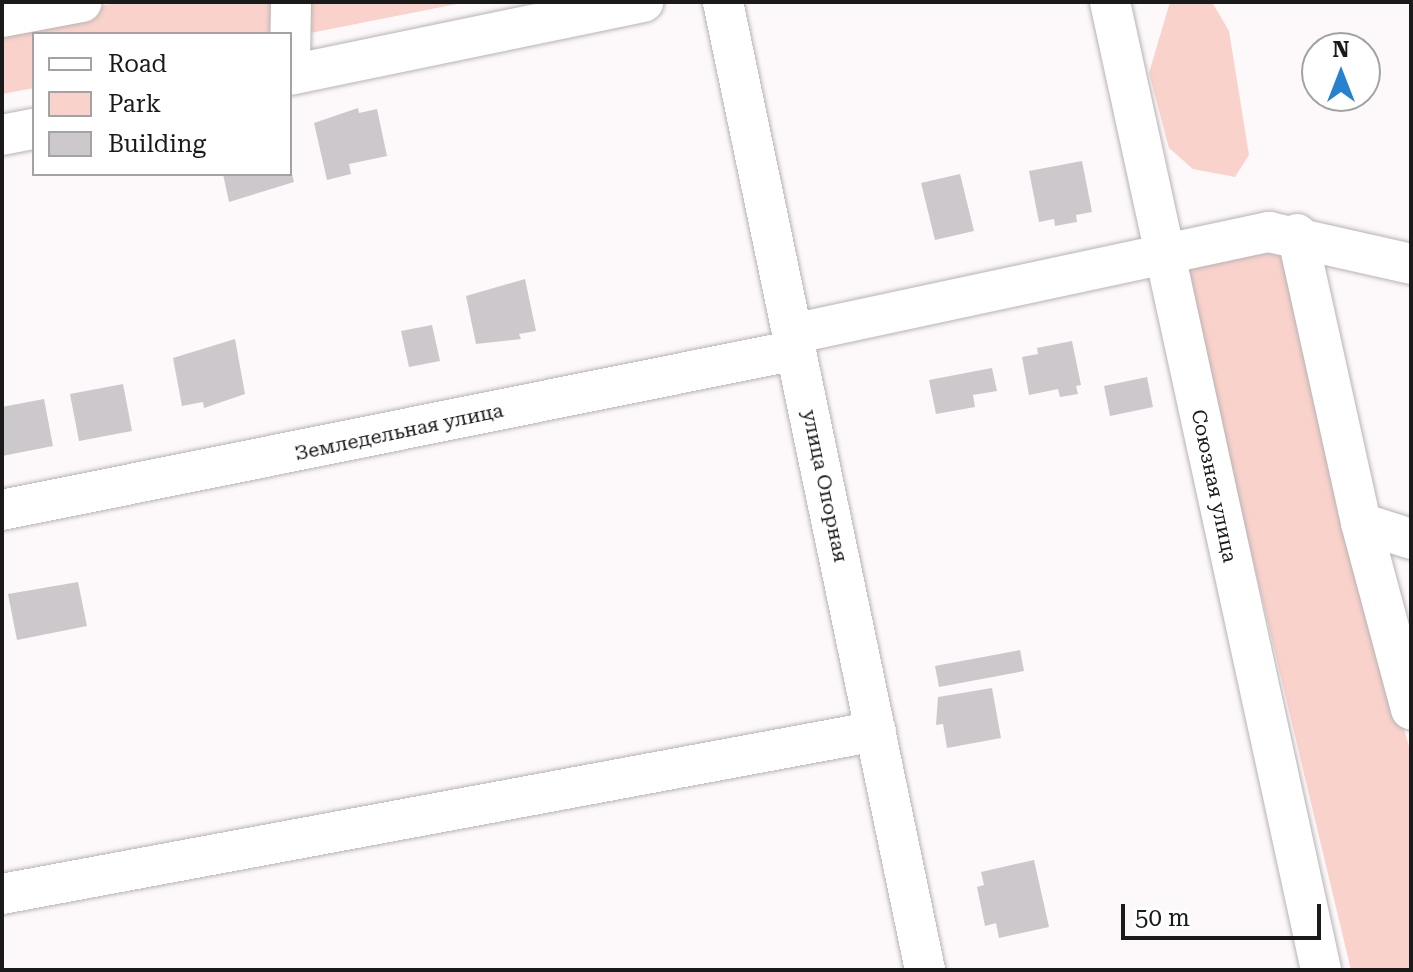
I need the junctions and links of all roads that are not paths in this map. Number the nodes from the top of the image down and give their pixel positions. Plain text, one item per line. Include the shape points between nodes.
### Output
1 (82, 2) edge
2 (291, 2) edge
3 (644, 2) edge
4 (723, 2) edge
5 (1110, 2) edge
6 (2, 17) edge
7 (290, 32) edge
8 (292, 75) edge
9 (32, 129) edge
10 (2, 135) edge
11 (1297, 234) junction
12 (1162, 254) junction
13 (1410, 261) edge
14 (794, 342) junction
15 (2, 510) edge
16 (1361, 523) junction
17 (1411, 539) edge
18 (1411, 709) edge
19 (876, 731) junction
20 (2, 894) edge
21 (925, 970) edge
22 (1321, 970) edge

1 - 6 street
2 - 7 street
3 - 8 street
4 - 14 street, улица Опорная
5 - 12 street, Союзная улица
9 - 10 street
11 - 12 street, Земледельная улица via 1269,232
11 - 13 street, Земледельная улица
11 - 16 street
12 - 14 street, Земледельная улица
12 - 22 street, Союзная улица
14 - 15 street, Земледельная улица
14 - 19 street, улица Опорная
16 - 17 street
16 - 18 street
19 - 20 street
19 - 21 street, улица Опорная

